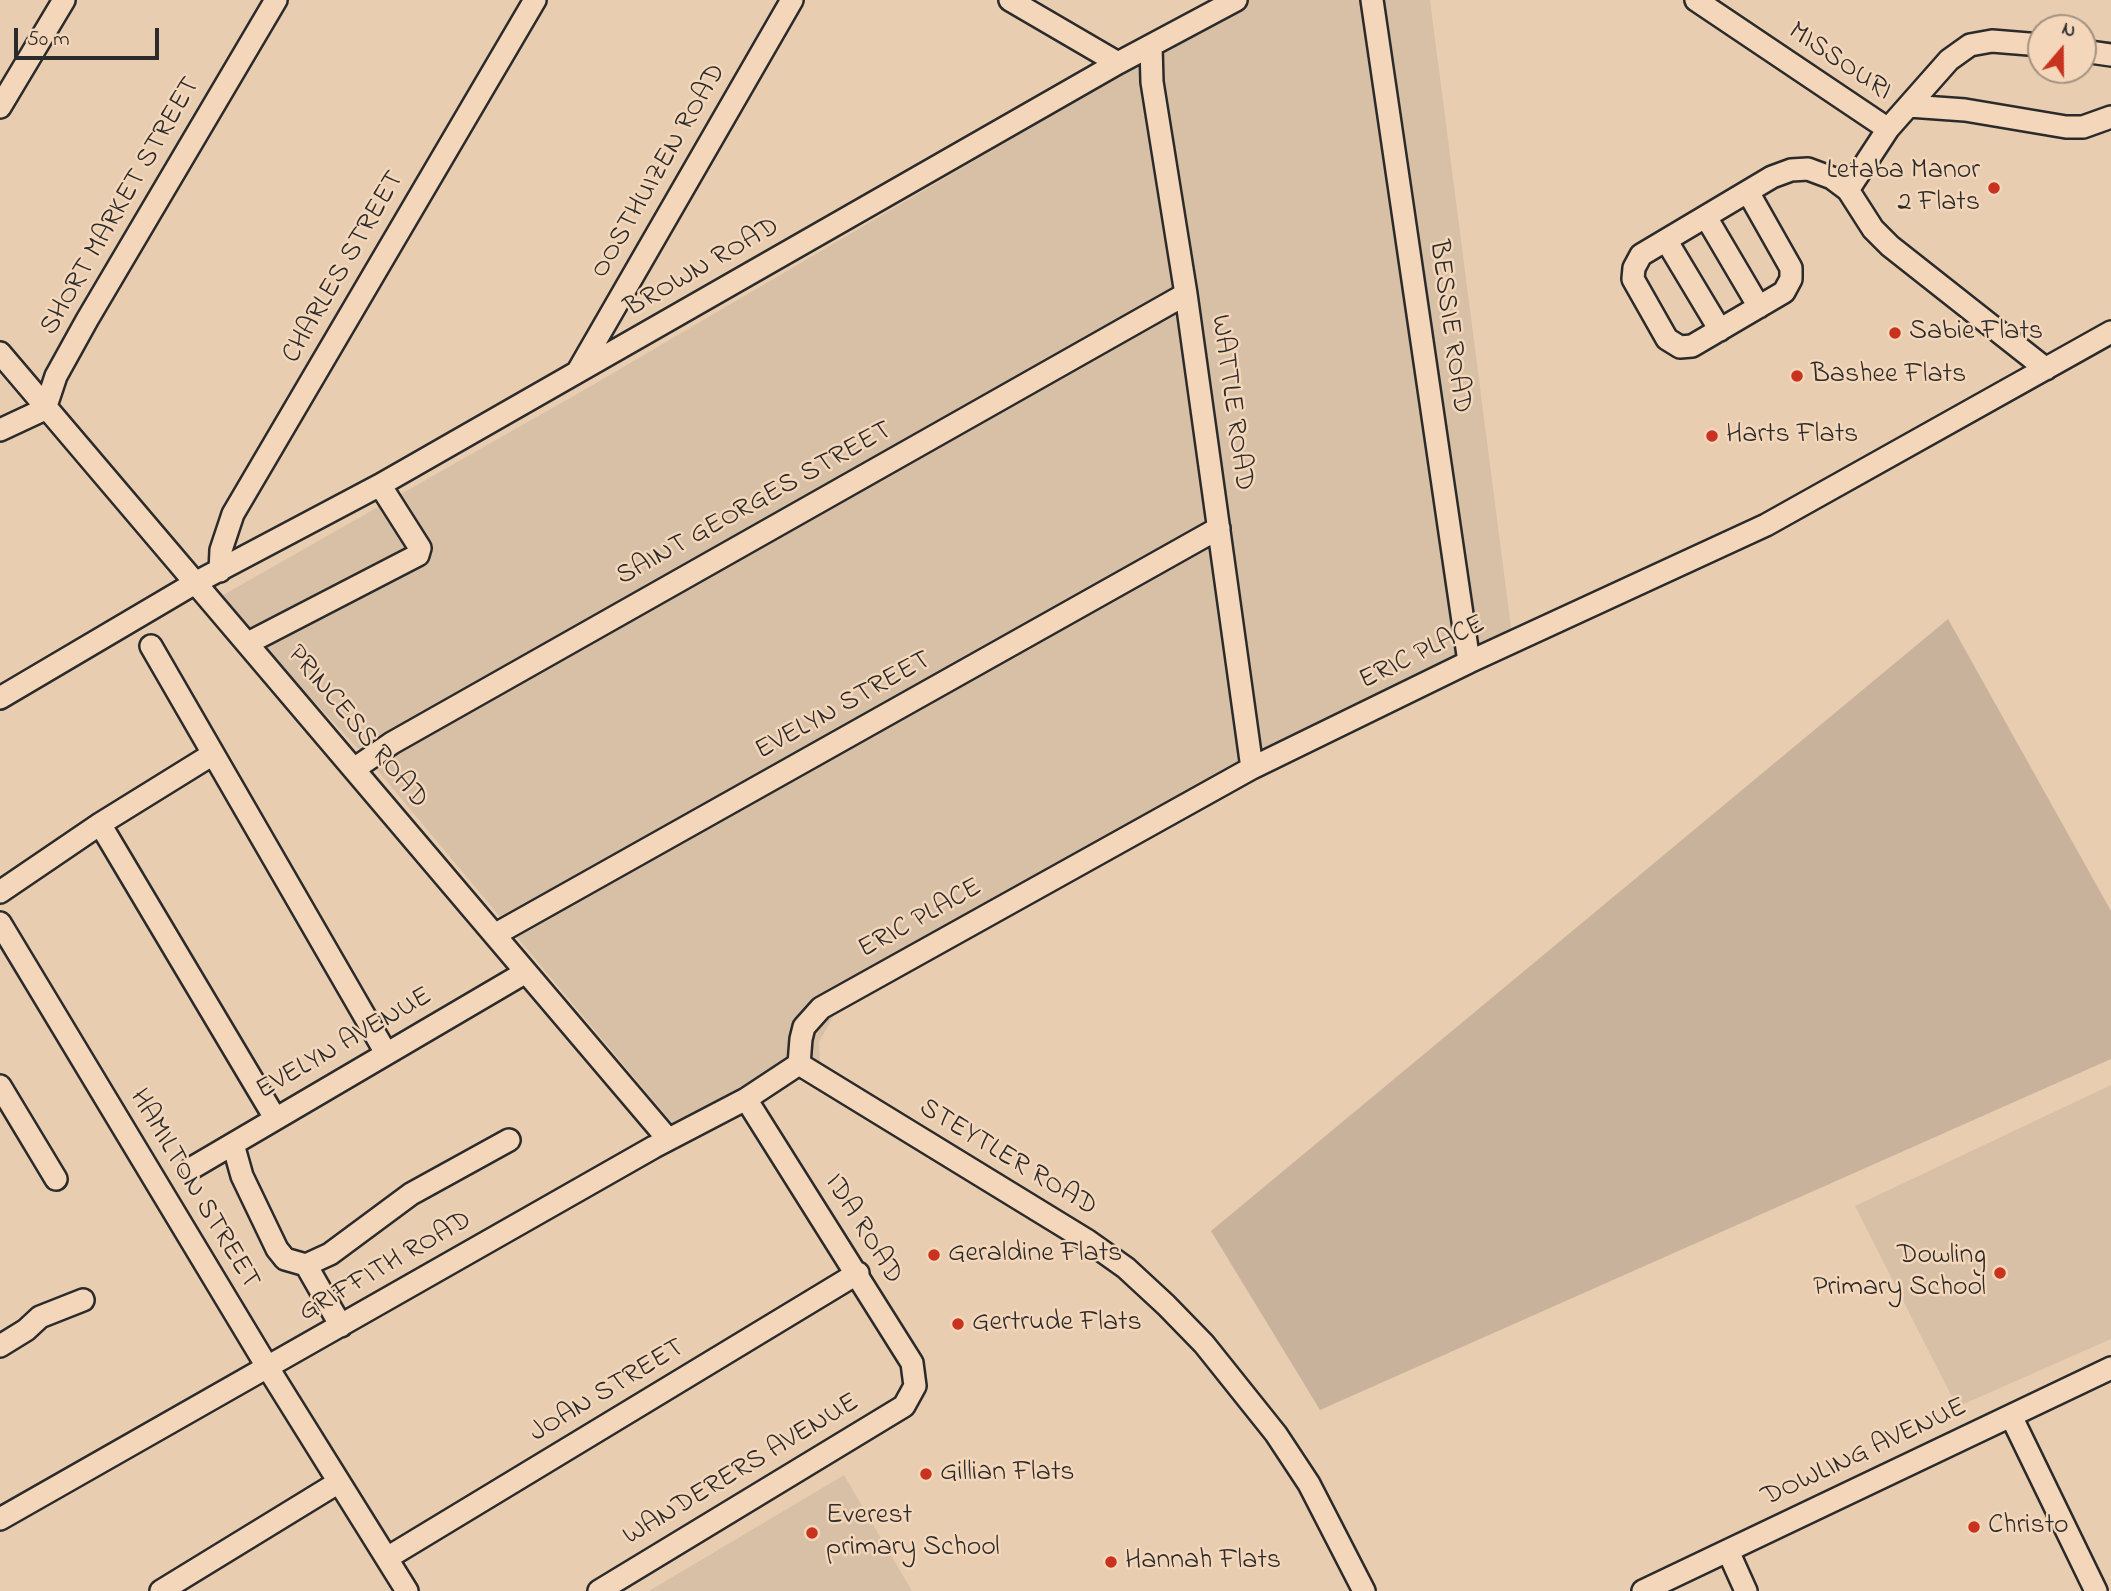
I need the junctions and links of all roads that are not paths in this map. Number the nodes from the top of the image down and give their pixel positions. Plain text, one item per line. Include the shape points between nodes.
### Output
1 (64, 0) edge
2 (276, 0) edge
3 (534, 0) edge
4 (792, 0) edge
5 (1010, 0) edge
6 (1236, 0) edge
7 (1372, 0) edge
8 (1696, 0) edge
9 (1727, 10) edge
10 (2027, 44) edge
11 (1150, 46) junction
12 (1118, 63) junction
13 (1909, 106) junction
14 (0, 107) edge
15 (2111, 117) edge
16 (1888, 129) junction
17 (1848, 190) junction
18 (1748, 192) junction
19 (1706, 217) junction
20 (1666, 240) junction
21 (1186, 294) junction
22 (1759, 307) junction
23 (1720, 330) junction
24 (2111, 332) edge
25 (0, 353) edge
26 (2046, 369) junction
27 (578, 373) junction
28 (46, 409) junction
29 (0, 430) edge
30 (380, 485) junction
31 (1219, 527) junction
32 (220, 571) junction
33 (195, 583) junction
34 (248, 643) junction
35 (151, 646) dead end
36 (1469, 662) junction
37 (0, 698) edge
38 (213, 754) junction
39 (1252, 768) junction
40 (354, 769) junction
41 (100, 824) junction
42 (0, 892) edge
43 (0, 923) edge
44 (496, 934) junction
45 (526, 972) junction
46 (386, 1053) junction
47 (799, 1064) junction
48 (0, 1086) edge
49 (746, 1099) junction
50 (275, 1118) junction
51 (668, 1139) junction
52 (509, 1140) dead end
53 (233, 1144) junction
54 (192, 1168) dead end
55 (56, 1179) dead end
56 (306, 1265) junction
57 (858, 1273) junction
58 (83, 1300) dead end
59 (341, 1326) junction
60 (0, 1346) edge
61 (268, 1368) junction
62 (2111, 1368) edge
63 (911, 1396) joint
64 (2011, 1416) junction
65 (340, 1482) junction
66 (0, 1519) edge
67 (1728, 1551) junction
68 (387, 1558) junction
69 (162, 1591) edge
70 (408, 1591) edge
71 (600, 1591) edge
72 (1364, 1591) edge
73 (1643, 1591) edge
74 (1746, 1591) edge
75 (2096, 1591) edge

1 - 14 street
2 - 28 street, SHORT MARKET STREET via 87,320 56,376
3 - 32 street, CHARLES STREET via 233,514 221,550
4 - 27 street, OOSTHUIZEN ROAD
5 - 12 street
6 - 11 street, BROWN ROAD
7 - 36 street, BESSIE ROAD
8 - 9 street, MISSOURI
9 - 16 street, MISSOURI
10 - 13 street, MISSOURI via 1992,41 1970,45 1949,60
11 - 12 street, BROWN ROAD
11 - 21 street, WATTLE ROAD
12 - 27 street, BROWN ROAD
13 - 15 street, MISSOURI via 2066,127
13 - 16 street, MISSOURI
16 - 17 street, MISSOURI
17 - 18 street via 1808,169 1772,177
17 - 26 street via 1890,246
18 - 19 street
18 - 22 street via 1791,268 1784,292
19 - 20 street
19 - 22 street
20 - 23 street
20 - 23 street via 1641,255 1633,279 1667,339 1681,347 1692,346
21 - 31 street, WATTLE ROAD
21 - 40 street, SAINT GEORGES STREET via 392,743
22 - 23 street
24 - 26 street, ERIC PLACE
25 - 28 street, PRINCESS ROAD
26 - 36 street, ERIC PLACE via 1766,525
27 - 30 street, BROWN ROAD
28 - 29 street
28 - 33 street, PRINCESS ROAD
30 - 32 street, BROWN ROAD
30 - 34 street via 421,548 418,555
31 - 39 street, WATTLE ROAD
31 - 44 street, EVELYN STREET
32 - 33 street, BROWN ROAD
33 - 34 street, PRINCESS ROAD
33 - 37 street
34 - 40 street, PRINCESS ROAD
35 - 38 street
36 - 39 street, ERIC PLACE
38 - 41 street
38 - 46 street
39 - 47 street, ERIC PLACE via 821,1008 804,1027
40 - 44 street, PRINCESS ROAD
41 - 42 street
41 - 50 street
43 - 61 street, HAMILTON STREET
44 - 45 street, PRINCESS ROAD
45 - 46 street, EVELYN AVENUE
45 - 51 street, PRINCESS ROAD
46 - 50 street, EVELYN AVENUE
47 - 49 street, GRIFFITH ROAD
47 - 72 street, STEYTLER ROAD via 1088,1241 1166,1305 1204,1344 1276,1434
48 - 55 street
49 - 51 street, GRIFFITH ROAD
49 - 57 street, IDA ROAD
50 - 53 street, EVELYN AVENUE
51 - 59 street, GRIFFITH ROAD
52 - 56 street via 411,1194 330,1254
53 - 54 street, EVELYN AVENUE
53 - 56 street via 242,1176 277,1249 285,1259
56 - 59 street
57 - 63 street, IDA ROAD via 912,1363 915,1386
57 - 68 street, JOAN STREET
58 - 60 street via 40,1318
59 - 61 street, GRIFFITH ROAD
61 - 65 street, HAMILTON STREET
61 - 66 street, GRIFFITH ROAD
62 - 64 street, DOWLING AVENUE
63 - 71 street, WANDERERS AVENUE via 904,1406
64 - 67 street, DOWLING AVENUE
64 - 75 street
65 - 68 street, HAMILTON STREET
65 - 69 street
67 - 73 street, DOWLING AVENUE
67 - 74 street
68 - 70 street, HAMILTON STREET

